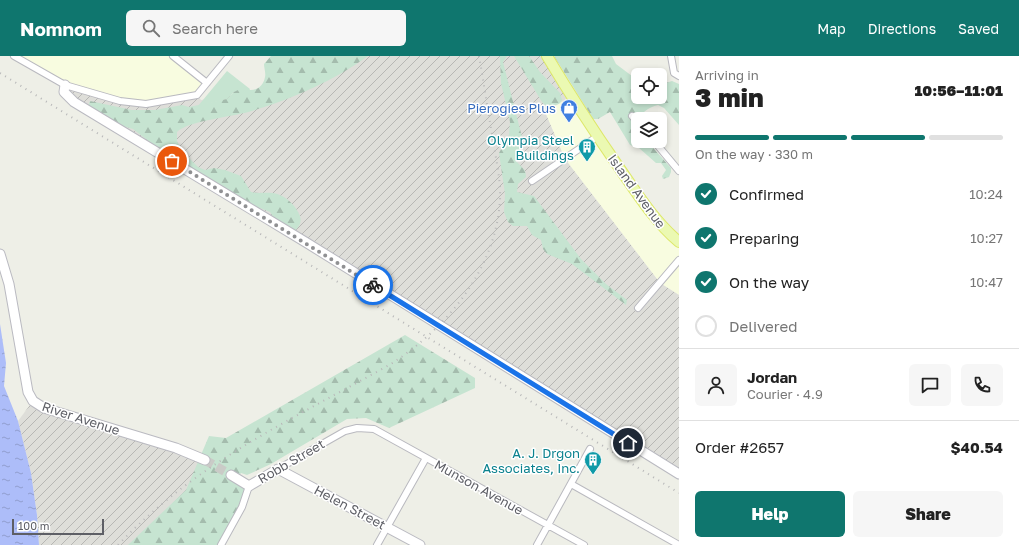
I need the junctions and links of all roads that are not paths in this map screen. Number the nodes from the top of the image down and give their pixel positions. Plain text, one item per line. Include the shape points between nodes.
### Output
1 (14, 56) edge
2 (173, 56) edge
3 (229, 56) edge
4 (547, 56) edge
5 (671, 56) edge
6 (24, 58) edge
7 (679, 76) edge
8 (207, 83) junction
9 (65, 85) junction
10 (598, 136) junction
11 (660, 148) edge
12 (679, 170) edge
13 (532, 181) dead end
14 (679, 242) edge
15 (0, 254) edge
16 (679, 260) edge
17 (638, 308) dead end
18 (374, 429) joint
19 (590, 449) dead end
20 (426, 458) junction
21 (205, 460) tunnel mouth
22 (278, 469) junction
23 (679, 474) edge
24 (231, 475) tunnel mouth
25 (571, 484) junction
26 (249, 486) junction
27 (548, 525) junction
28 (387, 527) junction
29 (221, 545) edge
30 (377, 545) edge
31 (420, 545) edge
32 (537, 545) edge
33 (584, 545) edge
34 (679, 545) edge

1 - 6 street
2 - 8 street
3 - 8 street
4 - 10 main road, Island Avenue
5 - 7 street via 674,73
6 - 9 street
8 - 9 street via 197,95 137,104 120,102
9 - 23 street via 64,92 74,102
10 - 13 street
10 - 14 main road, Island Avenue via 638,194 664,228
11 - 12 street
15 - 21 street, River Avenue via 9,284 26,384 33,401 44,408 176,448
16 - 17 street
18 - 20 street, Munson Avenue
18 - 22 street, Robb Street via 357,428 345,431
19 - 25 street
20 - 27 street, Munson Avenue
20 - 28 street
22 - 26 street, Robb Street
22 - 28 street, Helen Street
24 - 26 street
25 - 27 street
25 - 34 street
26 - 29 street, Robb Street via 242,507
27 - 32 street
27 - 33 street, Munson Avenue
28 - 30 street
28 - 31 street, Helen Street

